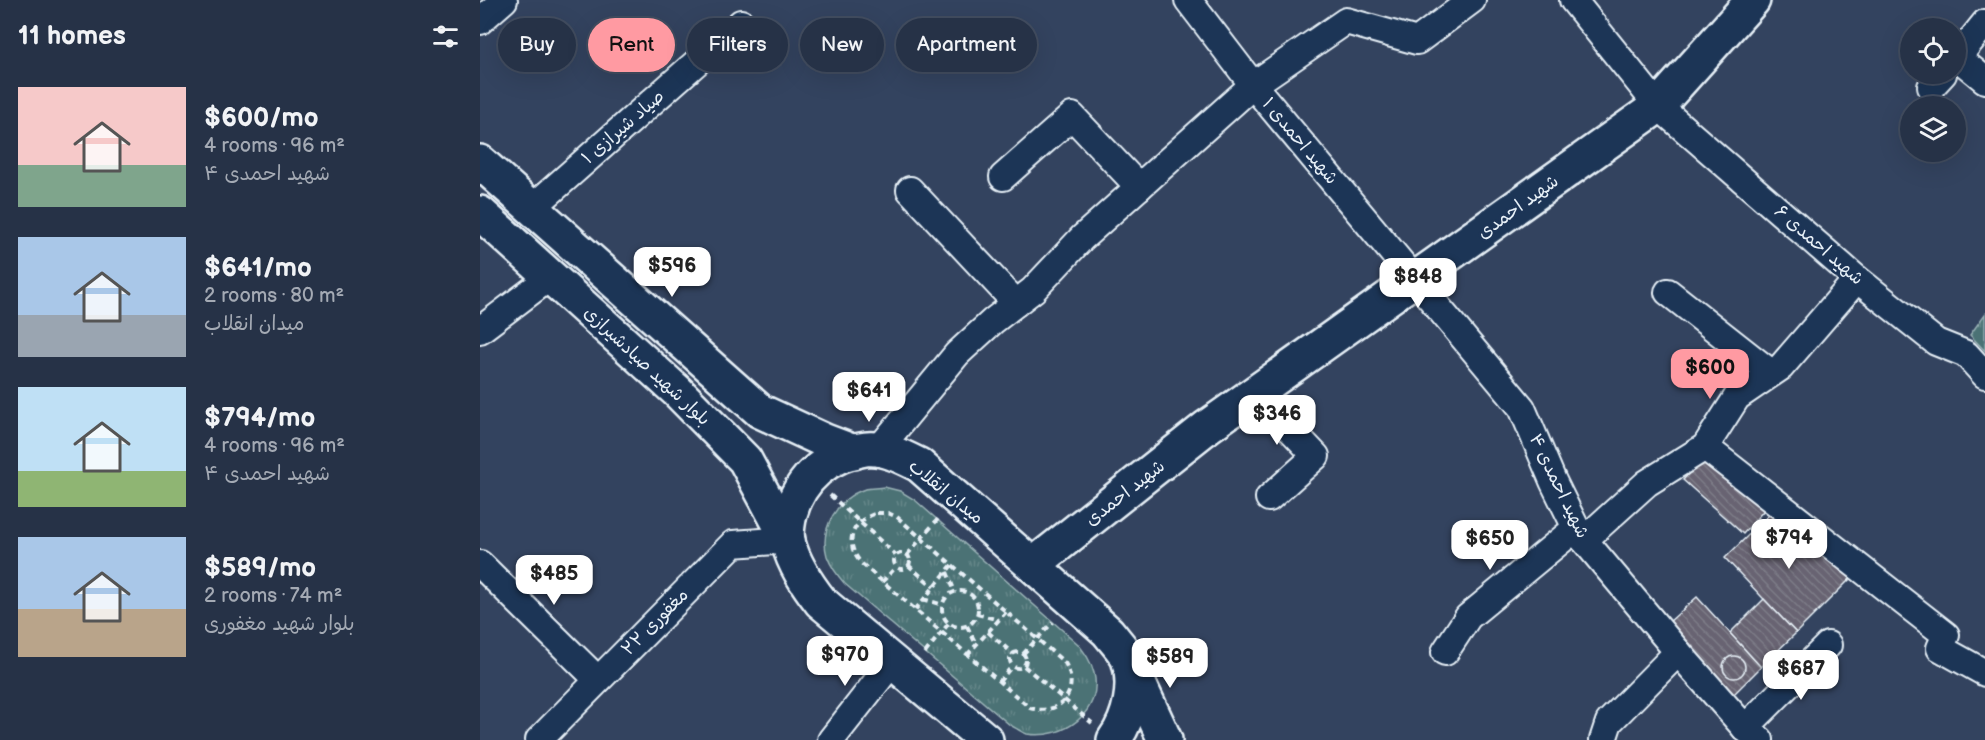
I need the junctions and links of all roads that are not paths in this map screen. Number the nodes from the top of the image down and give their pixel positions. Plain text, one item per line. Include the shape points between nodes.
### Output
1 (504, 0) edge
2 (1188, 0) edge
3 (1472, 0) edge
4 (1753, 0) edge
5 (1576, 1) edge
6 (480, 21) edge
7 (1985, 23) edge
8 (1966, 46) edge
9 (687, 71) edge
10 (1966, 74) edge
11 (1985, 80) edge
12 (1253, 85) junction
13 (1658, 106) junction
14 (480, 162) edge
15 (1004, 177) dead end
16 (1139, 187) junction
17 (910, 190) dead end
18 (532, 208) junction
19 (480, 213) edge
20 (550, 277) junction
21 (1857, 279) junction
22 (1414, 280) junction
23 (1668, 292) dead end
24 (1016, 303) junction
25 (480, 330) edge
26 (1771, 373) junction
27 (1985, 375) edge
28 (1256, 393) junction
29 (1705, 447) junction
30 (866, 451) junction
31 (1269, 498) dead end
32 (1580, 534) junction
33 (788, 540) junction
34 (480, 564) edge
35 (1033, 565) junction
36 (1828, 645) dead end
37 (1445, 652) dead end
38 (1678, 652) junction
39 (1128, 658) junction
40 (892, 661) junction
41 (1985, 673) edge
42 (598, 680) junction
43 (1752, 734) edge
44 (540, 740) edge
45 (831, 740) edge
46 (986, 740) edge
47 (1114, 740) edge
48 (1165, 740) edge
49 (1603, 740) edge

1 - 6 street
2 - 12 street, شهید احمدی ۱
3 - 12 street via 1417,41 1346,21
4 - 13 main road, شهید احمدی
5 - 13 street, شهید احمدی ۶
7 - 8 street
9 - 18 street, صیاد شیرازی ۱
10 - 11 street
12 - 16 street
12 - 22 street, شهید احمدی ۱
13 - 21 street, شهید احمدی ۶
13 - 22 main road, شهید احمدی
14 - 18 main road
15 - 16 street via 1072,116
16 - 24 street
17 - 24 street
18 - 30 main road via 760,411 825,441
19 - 20 main road, بلوار شهید صیادشیرازی
20 - 25 street
20 - 33 main road, بلوار شهید صیادشیرازی via 677,391 745,460
21 - 26 street via 1781,367
21 - 27 street, شهید احمدی ۶ via 1936,342 1966,354
22 - 28 main road, شهید احمدی
22 - 32 street, شهید احمدی ۴ via 1522,408
23 - 26 street
24 - 30 street via 957,354
26 - 29 street via 1737,398
28 - 31 street via 1316,456
28 - 35 main road, شهید احمدی via 1207,427
29 - 32 street via 1647,483
29 - 41 street via 1946,635 1941,648
30 - 33 main road via 836,457 812,474 795,498 787,526
30 - 35 main road, میدان انقلاب via 892,453 919,465
32 - 37 street via 1468,617
32 - 38 street, شهید احمدی ۴
33 - 40 main road via 803,578 822,602
33 - 42 street, مغفوری ۲۲ via 732,544
34 - 42 street
35 - 39 main road, میدان انقلاب via 1108,632
36 - 43 street
38 - 43 street, شهید احمدی ۴
38 - 49 street via 1609,722
39 - 47 main road via 1132,687 1128,714
39 - 48 main road, میدان انقلاب
40 - 45 street
40 - 46 main road
42 - 44 street, مغفوری ۲۲

